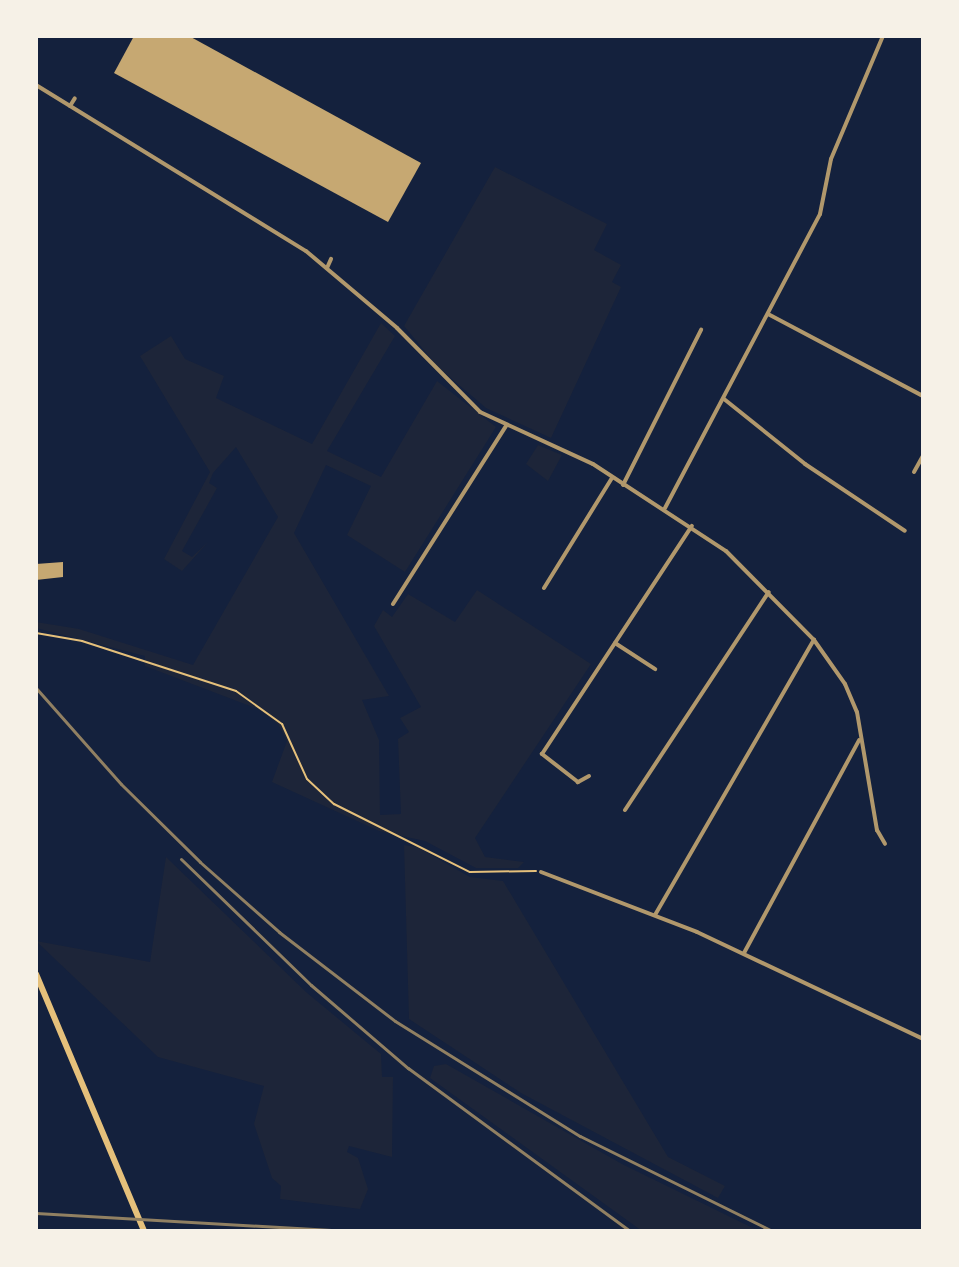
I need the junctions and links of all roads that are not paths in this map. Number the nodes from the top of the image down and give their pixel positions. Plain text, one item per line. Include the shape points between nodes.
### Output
1 (883, 36) edge
2 (36, 85) edge
3 (75, 98) dead end
4 (70, 106) junction
5 (331, 259) dead end
6 (327, 268) junction
7 (768, 314) junction
8 (701, 330) dead end
9 (923, 396) edge
10 (724, 399) junction
11 (506, 426) junction
12 (923, 456) edge
13 (914, 472) dead end
14 (613, 477) junction
15 (623, 485) junction
16 (665, 508) junction
17 (692, 526) junction
18 (905, 531) dead end
19 (544, 588) dead end
20 (769, 592) junction
21 (393, 604) dead end
22 (814, 640) junction
23 (615, 643) junction
24 (655, 669) dead end
25 (861, 738) junction
26 (589, 776) dead end
27 (625, 810) dead end
28 (885, 844) dead end
29 (541, 872) road end
30 (655, 916) junction
31 (744, 953) junction
32 (36, 974) edge
33 (923, 1039) edge
34 (144, 1231) edge

1 - 7 street via 831,159 820,214
2 - 4 street
3 - 4 street
4 - 6 street
5 - 6 street
6 - 11 street via 397,328 446,383
7 - 9 street
7 - 10 street
8 - 15 street
10 - 16 street
10 - 18 street via 805,464
11 - 14 street via 568,450
11 - 21 street
12 - 13 street
14 - 15 street
14 - 19 street
15 - 16 street
16 - 17 street
17 - 20 street
17 - 23 street
20 - 22 street
20 - 27 street
22 - 25 street via 845,684
22 - 30 street
23 - 24 street
23 - 26 street via 542,754 578,782
25 - 28 street via 877,830
25 - 31 street
29 - 30 street
30 - 31 street
31 - 33 street
32 - 34 main road

